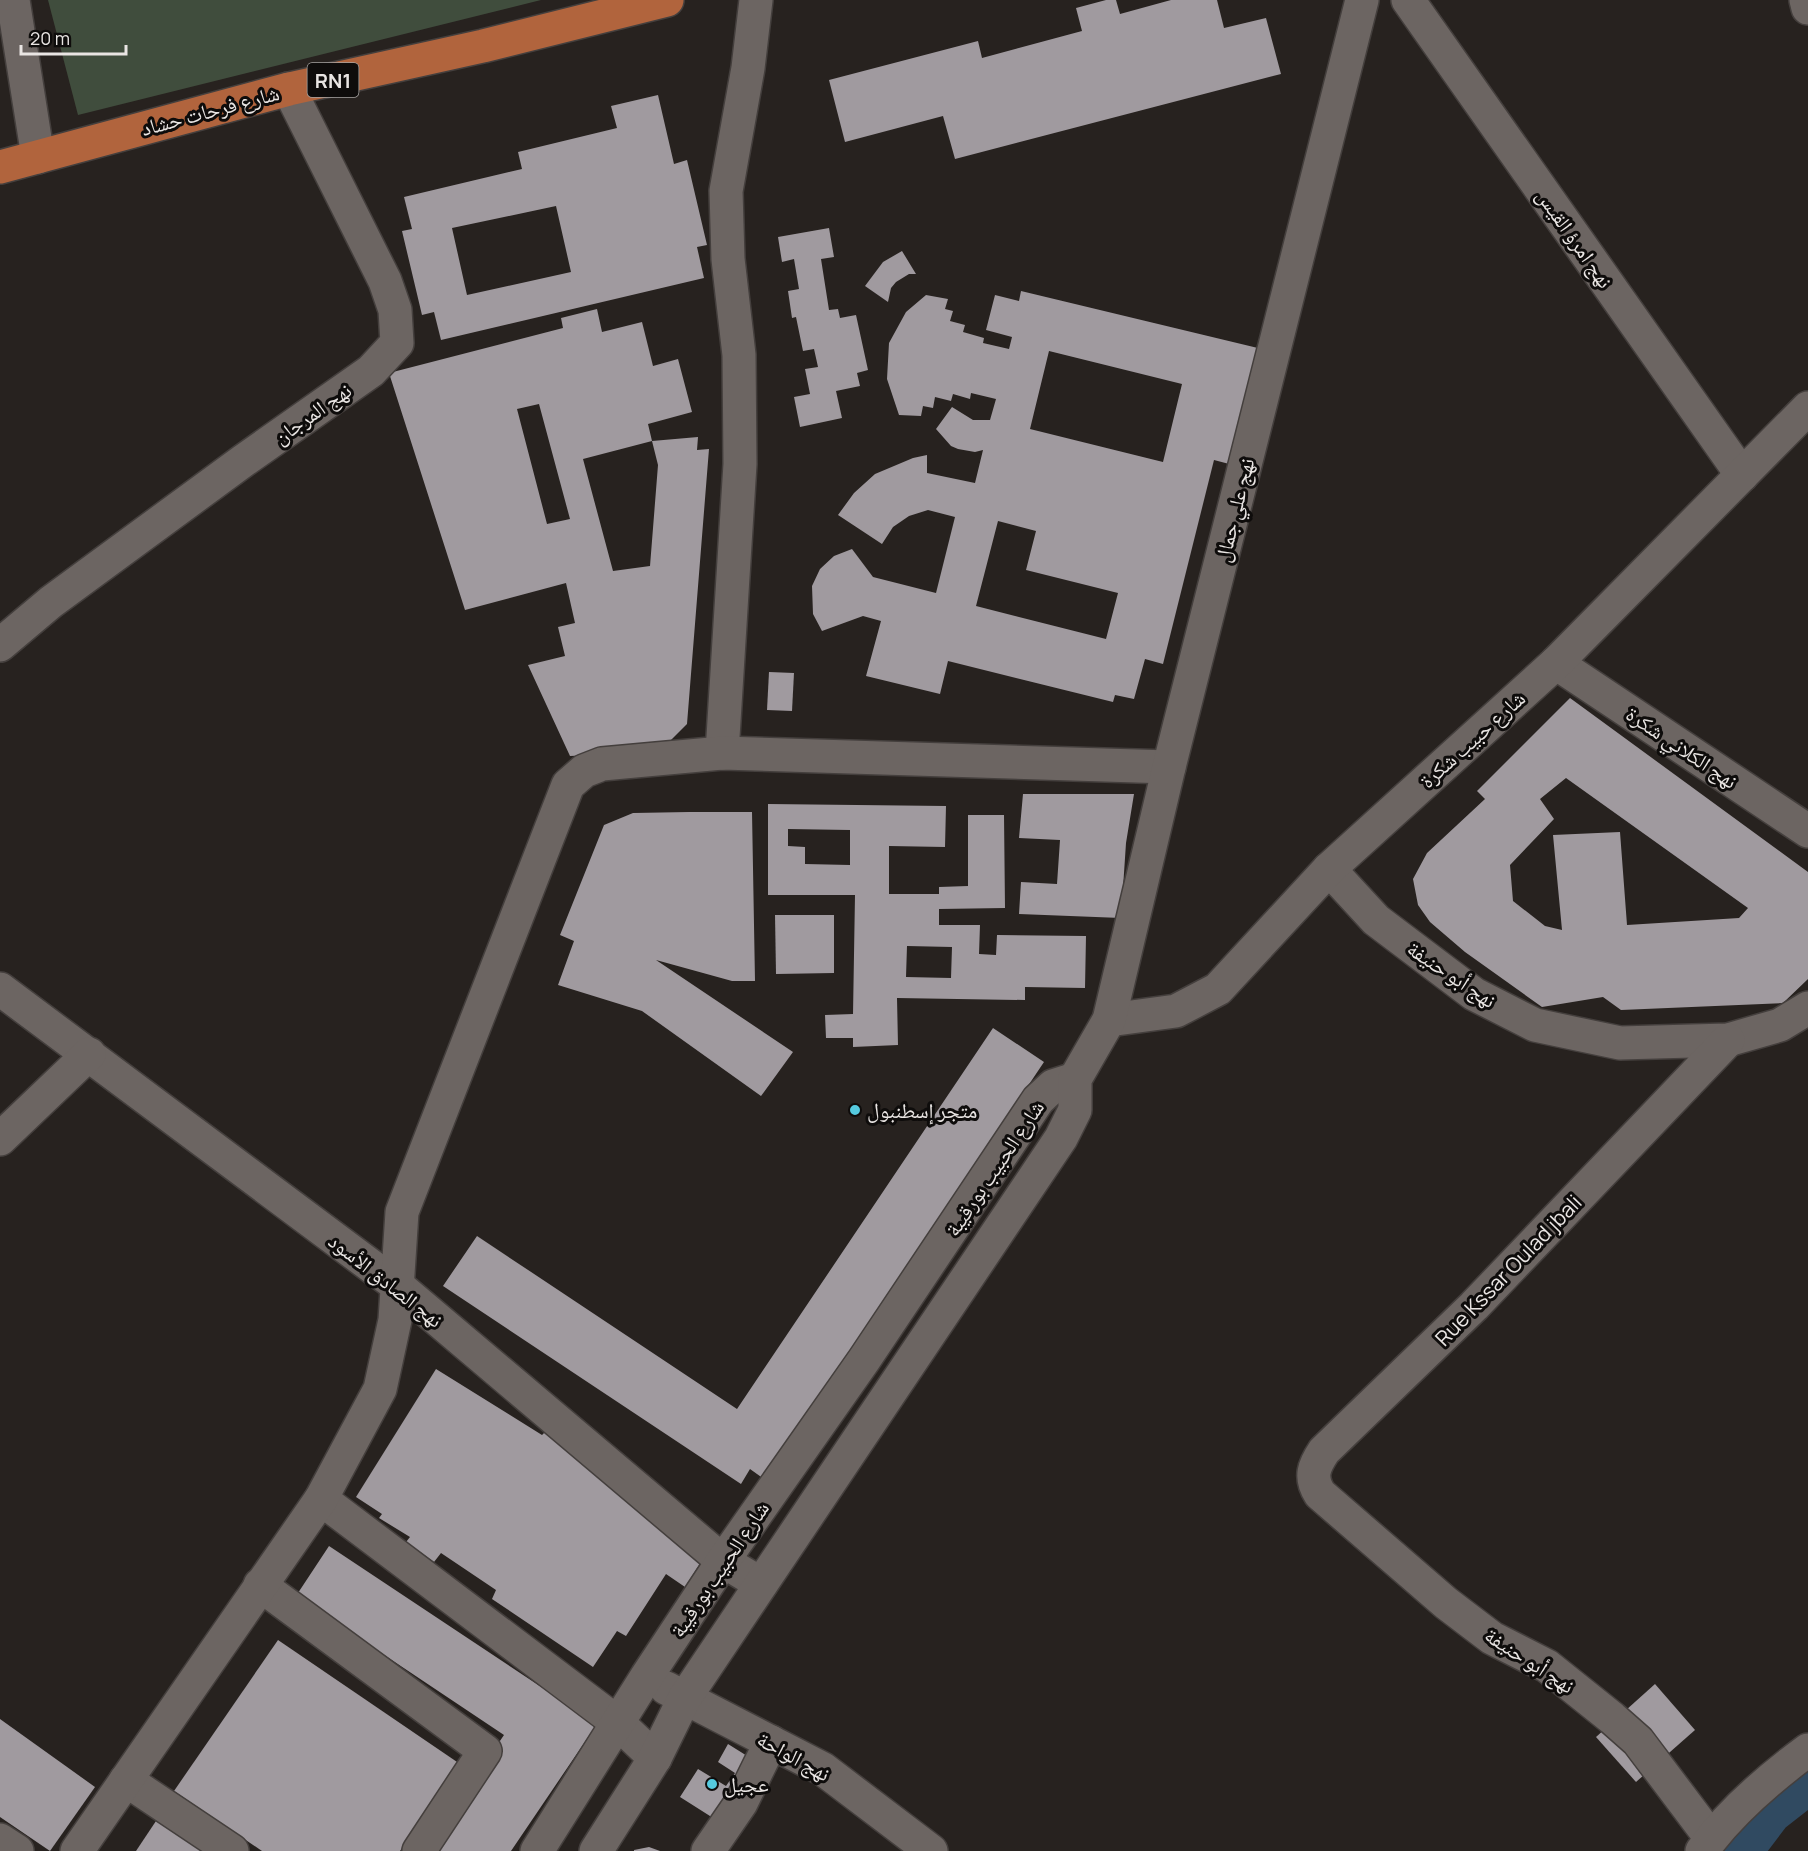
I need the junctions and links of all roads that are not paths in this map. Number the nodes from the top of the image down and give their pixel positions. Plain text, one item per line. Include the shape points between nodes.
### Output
1 (13, 0) edge
2 (667, 0) edge
3 (756, 0) edge
4 (1362, 0) edge
5 (1408, 0) edge
6 (1806, 0) edge
7 (1808, 8) edge
8 (289, 89) junction
9 (38, 157) junction
10 (0, 167) edge
11 (1808, 408) edge
12 (1742, 475) junction
13 (0, 645) edge
14 (1556, 663) junction
15 (722, 753) junction
16 (1169, 767) junction
17 (1808, 831) edge
18 (1329, 869) junction
19 (0, 989) edge
20 (1808, 1008) edge
21 (1109, 1020) junction
22 (1728, 1040) junction
23 (89, 1054) junction
24 (1075, 1079) junction
25 (0, 1139) edge
26 (398, 1286) junction
27 (321, 1499) junction
28 (1330, 1501) joint
29 (723, 1561) junction
30 (761, 1584) junction
31 (260, 1585) junction
32 (647, 1676) junction
33 (684, 1699) junction
34 (618, 1723) junction
35 (771, 1742) junction
36 (1808, 1750) edge
37 (655, 1758) junction
38 (126, 1780) junction
39 (0, 1840) edge
40 (1706, 1844) edge
41 (17, 1851) edge
42 (77, 1851) edge
43 (232, 1851) edge
44 (419, 1851) edge
45 (537, 1851) edge
46 (596, 1851) edge
47 (708, 1851) edge
48 (931, 1851) edge

1 - 9 street
2 - 8 main road, شارع فرحات حشاد / RN1
3 - 15 street via 726,191 739,355 740,464
4 - 16 street, نهج علي جمال
5 - 12 street, نهج امرؤ القيس
6 - 7 street
8 - 9 main road, شارع فرحات حشاد / RN1
8 - 13 street, نهج المرجان via 385,281 395,310 397,343 371,371 61,595
9 - 10 main road, شارع فرحات حشاد / RN1
11 - 12 street, شارع حبيب شكرة
12 - 14 street, شارع حبيب شكرة
14 - 17 street, نهج الكلاني شكرة
14 - 18 street, شارع حبيب شكرة
15 - 16 street
15 - 26 street via 602,764 584,771 568,785 402,1212
16 - 21 street, نهج علي جمال
18 - 21 street, شارع حبيب شكرة via 1218,989 1176,1011
18 - 22 street, نهج أبو حنيفة via 1377,920 1465,987 1536,1025 1620,1043
19 - 23 street, نهج الصادق الأسود
20 - 22 street, نهج أبو حنيفة via 1780,1026
21 - 24 street, نهج علي جمال
22 - 28 street, Rue Kssar Oulad jbali via 1474,1306 1324,1451 1313,1474 1314,1485
23 - 25 street
23 - 26 street, نهج الصادق الأسود
24 - 29 street, شارع الحبيب بورقيبة via 1053,1086 1038,1100
24 - 30 street, شارع الحبيب بورقيبة via 1075,1110 1061,1138
26 - 27 street via 380,1389
26 - 29 street, نهج الصادق الأسود
27 - 31 street
27 - 34 street
28 - 40 street, نهج أبو حنيفة via 1446,1603 1492,1638 1547,1666 1638,1741
29 - 30 street, نهج الصادق الأسود
29 - 32 street, شارع الحبيب بورقيبة
30 - 33 street, شارع الحبيب بورقيبة
31 - 38 street
31 - 44 street via 485,1750
32 - 33 street, نهج الواحة
32 - 34 street, شارع الحبيب بورقيبة
33 - 35 street, نهج الواحة
33 - 37 street, شارع الحبيب بورقيبة
34 - 37 street
34 - 45 street, شارع الحبيب بورقيبة
35 - 47 street via 741,1803
35 - 48 street, نهج الواحة via 823,1769
36 - 40 street via 1776,1773
37 - 46 street, شارع الحبيب بورقيبة
38 - 42 street
38 - 43 street
39 - 41 street

